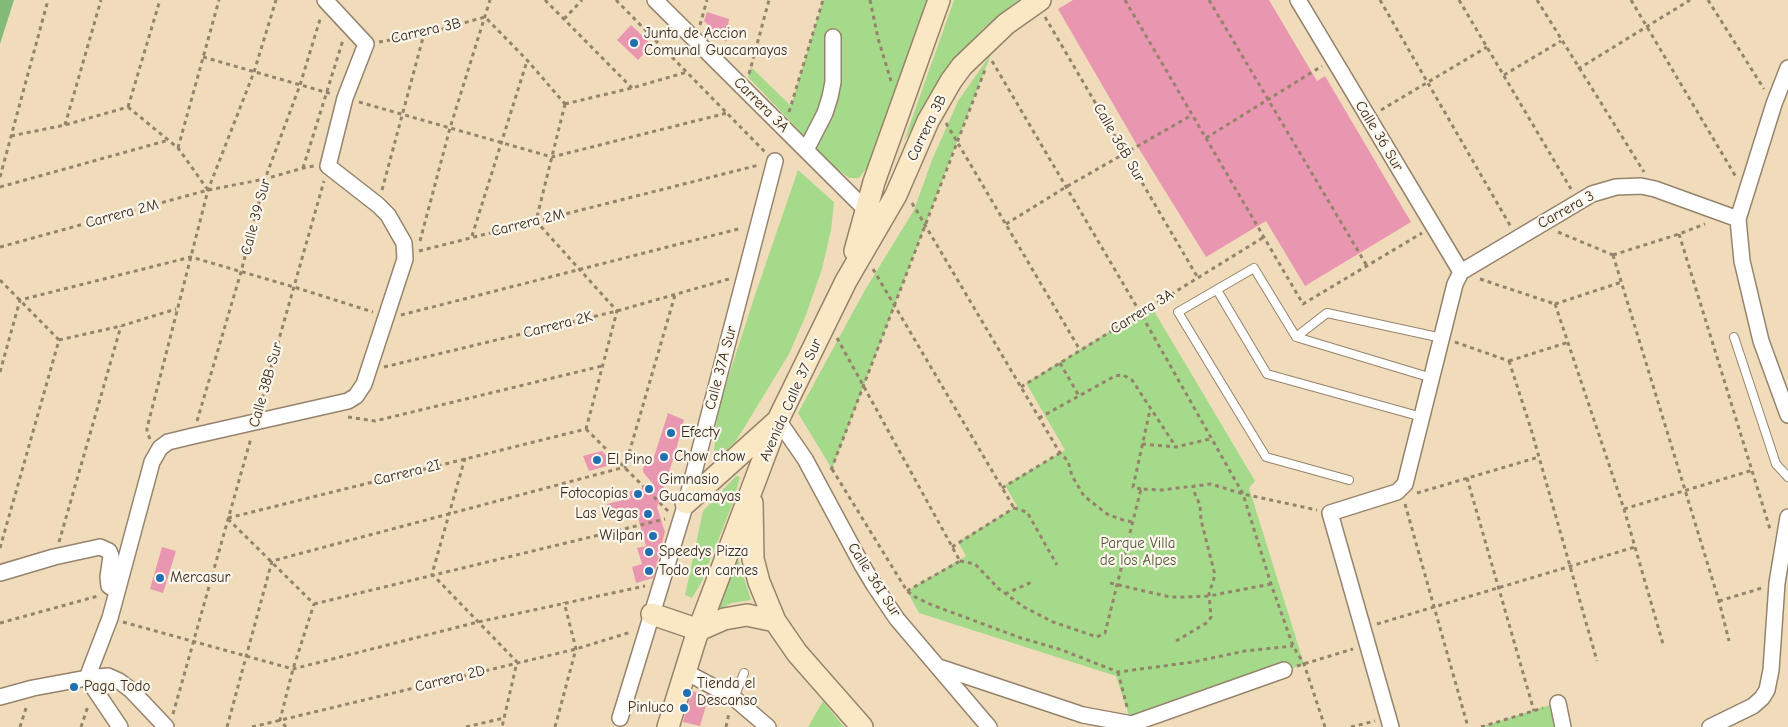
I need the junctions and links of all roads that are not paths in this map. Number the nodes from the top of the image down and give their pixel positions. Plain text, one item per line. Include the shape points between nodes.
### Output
1 (325, 0) edge
2 (655, 0) edge
3 (939, 0) edge
4 (1298, 0) edge
5 (1040, 4) edge
6 (833, 37) dead end
7 (1788, 68) edge
8 (806, 150) junction
9 (774, 161) road end
10 (866, 210) junction
11 (1732, 217) junction
12 (1461, 272) junction
13 (846, 281) junction
14 (1217, 290) junction
15 (1296, 337) junction
16 (1734, 337) dead end
17 (1442, 338) junction
18 (1432, 378) junction
19 (1788, 415) edge
20 (1422, 417) junction
21 (778, 420) junction
22 (1788, 477) edge
23 (1349, 480) dead end
24 (752, 493) junction
25 (680, 510) junction
26 (1788, 517) edge
27 (0, 573) edge
28 (117, 591) junction
29 (650, 620) junction
30 (775, 621) junction
31 (699, 630) junction
32 (938, 667) junction
33 (1284, 670) road end
34 (684, 671) junction
35 (744, 673) dead end
36 (87, 678) junction
37 (0, 698) edge
38 (734, 698) junction
39 (1558, 703) road end
40 (620, 718) dead end
41 (169, 722) edge
42 (1390, 722) edge
43 (1127, 726) edge
44 (120, 727) edge
45 (668, 727) edge
46 (768, 727) edge
47 (862, 727) edge
48 (989, 727) edge
49 (1563, 727) edge
50 (1710, 727) edge

1 - 28 street via 366,44 345,98 328,166 388,215 411,255 386,316 364,384 356,396 325,407 168,442 160,448 152,462
2 - 8 street, Carrera 3A
3 - 10 main road
4 - 12 street, Calle 36 Sur
5 - 13 main road, Carrera 3B via 1022,11 982,45 950,82 928,121 896,195
6 - 8 street via 830,97
7 - 11 street via 1745,192
8 - 10 street, Carrera 3A
9 - 25 street, Calle 37A Sur
10 - 13 main road
11 - 12 street, Carrera 3 via 1655,189 1641,186 1604,189
11 - 19 street via 1761,341
12 - 17 street
13 - 21 main road, Avenida Calle 37 Sur
14 - 15 lane via 1254,268
14 - 20 lane via 1267,374
14 - 23 lane via 1178,312 1266,457
15 - 17 lane via 1327,313
15 - 18 lane
16 - 22 lane via 1776,464
17 - 18 street
18 - 20 street
20 - 42 street via 1402,493 1330,513
21 - 24 main road, Avenida Calle 37 Sur
21 - 25 main road
21 - 32 street, Calle 36I Sur via 805,459 874,585 897,619
24 - 30 main road, Avenida Calle 37 Sur via 753,559
24 - 31 main road
25 - 29 street, Calle 37A Sur
26 - 50 street via 1776,583 1767,690 1752,706
27 - 28 street via 100,547 111,556 109,586
28 - 36 street
29 - 31 main road
29 - 40 street, Calle 37A Sur
30 - 31 main road via 746,615 724,619
30 - 47 main road, Avenida Calle 37 Sur via 797,653
31 - 34 main road
32 - 43 street
32 - 48 street, Calle 36I Sur
33 - 43 street
34 - 38 street
34 - 45 main road
35 - 38 lane
36 - 37 street
36 - 41 street via 108,676 119,681
36 - 44 street
38 - 46 street
39 - 49 street

